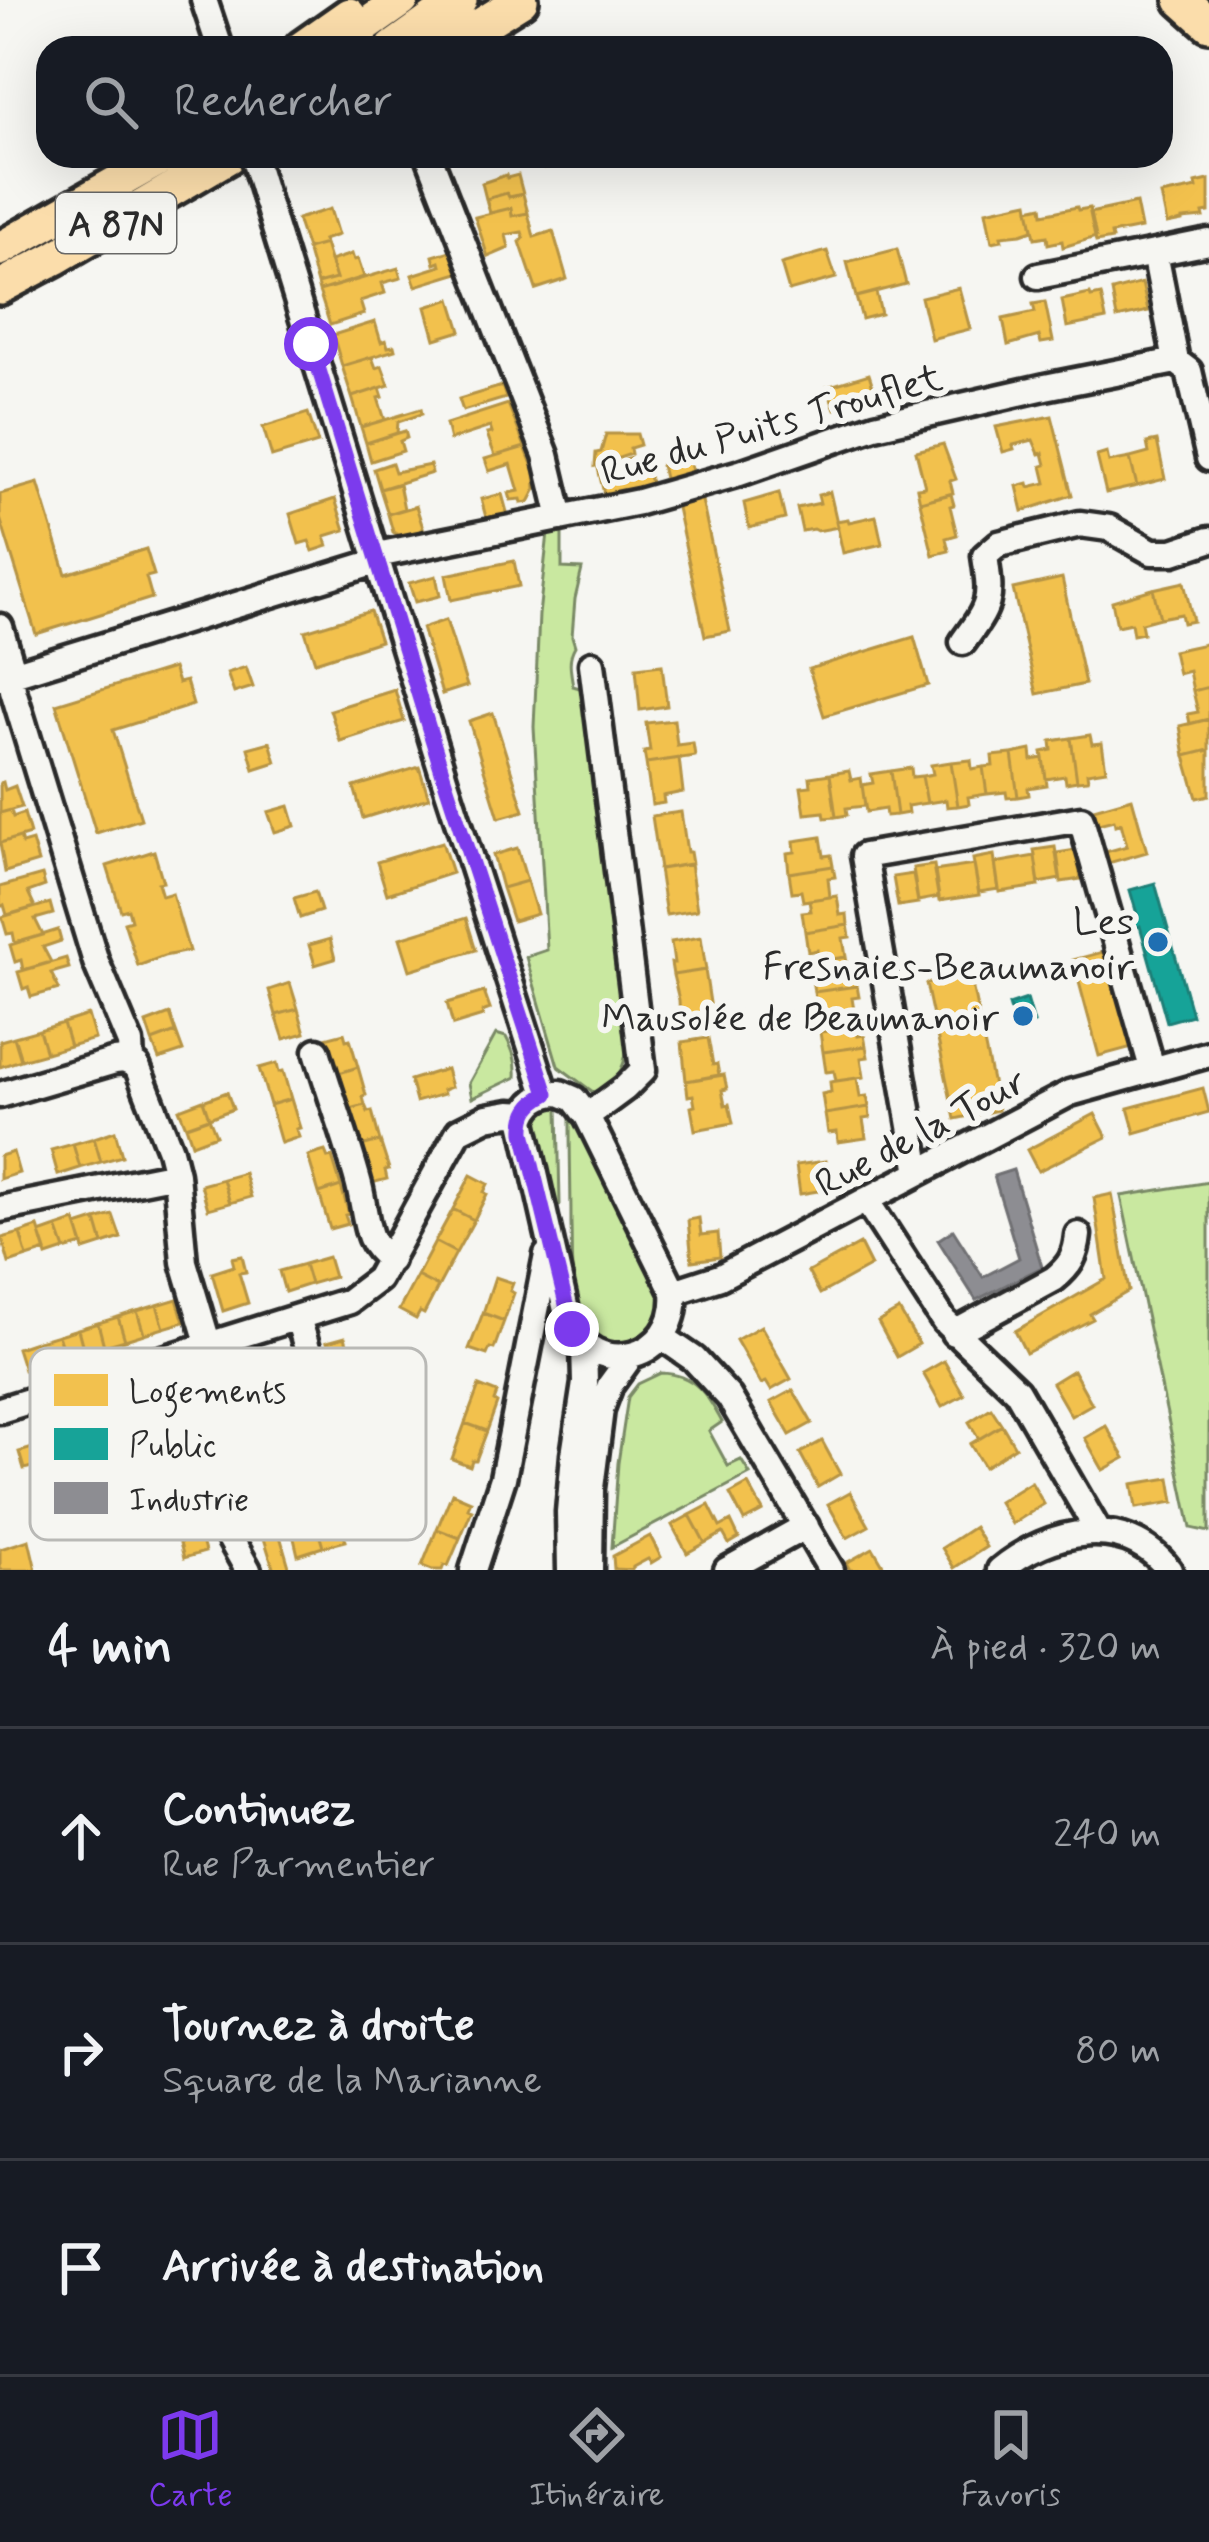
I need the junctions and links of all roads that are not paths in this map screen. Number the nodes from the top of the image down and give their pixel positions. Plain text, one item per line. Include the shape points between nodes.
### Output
1 (204, 0) edge
2 (370, 0) edge
3 (402, 0) edge
4 (460, 0) edge
5 (521, 0) edge
6 (1182, 0) edge
7 (1198, 0) edge
8 (1209, 10) edge
9 (1209, 24) edge
10 (216, 36) edge
11 (319, 36) edge
12 (351, 36) edge
13 (410, 36) edge
14 (463, 36) edge
15 (115, 168) edge
16 (142, 168) edge
17 (209, 168) edge
18 (238, 168) edge
19 (260, 168) edge
20 (434, 168) edge
21 (1209, 242) edge
22 (0, 247) edge
23 (1155, 253) junction
24 (55, 258) junction
25 (1038, 276) dead end
26 (0, 286) edge
27 (1179, 363) junction
28 (1209, 458) edge
29 (560, 518) junction
30 (1209, 539) edge
31 (378, 558) junction
32 (0, 627) edge
33 (963, 642) dead end
34 (592, 664) dead end
35 (6, 676) edge
36 (316, 1051) dead end
37 (1209, 1054) edge
38 (131, 1062) junction
39 (1152, 1068) junction
40 (547, 1094) junction
41 (0, 1095) edge
42 (525, 1114) junction
43 (587, 1117) junction
44 (919, 1172) junction
45 (176, 1174) junction
46 (866, 1200) junction
47 (0, 1209) edge
48 (1078, 1235) dead end
49 (549, 1240) junction
50 (390, 1260) junction
51 (674, 1292) junction
52 (298, 1318) junction
53 (954, 1333) junction
54 (662, 1337) junction
55 (584, 1344) junction
56 (209, 1346) junction
57 (203, 1348) edge
58 (307, 1348) edge
59 (631, 1356) junction
60 (30, 1401) edge
61 (0, 1410) edge
62 (806, 1526) junction
63 (1098, 1531) junction
64 (231, 1540) edge
65 (248, 1570) edge
66 (473, 1570) edge
67 (570, 1570) edge
68 (590, 1570) edge
69 (727, 1570) edge
70 (831, 1570) edge
71 (1000, 1570) edge
72 (1169, 1570) edge

1 - 10 street
2 - 11 highway
3 - 12 highway
4 - 13 highway
5 - 14 highway
6 - 9 highway
7 - 8 highway
15 - 22 highway
16 - 22 highway, A 87N
17 - 24 highway, A 87N
18 - 24 highway via 179,204
19 - 31 street, bridge
20 - 29 street via 547,455
21 - 23 street
23 - 25 street
23 - 27 street
24 - 26 highway, A 87N
27 - 28 street via 1189,371
27 - 29 street, Rue du Puits Trouflet via 875,426 740,473
29 - 31 street, Rue du Puits Trouflet
30 - 33 street via 1152,552 1109,528 1080,524 998,544 985,556 991,585 984,613
31 - 35 street, Rue du Puits Trouflet
31 - 40 street
32 - 35 street
34 - 43 street via 643,1070
35 - 38 street
36 - 50 street via 370,1237
37 - 39 street, Rue de la Tour
38 - 41 street
38 - 45 street
39 - 44 street, Rue de la Tour via 1070,1093
39 - 44 street via 1081,819 864,856
40 - 42 street
40 - 43 street via 568,1096
42 - 49 street
42 - 50 street via 487,1117 459,1131
43 - 51 street
44 - 46 street, Rue de la Tour
45 - 47 street
45 - 56 street via 184,1262
46 - 51 street, Rue de la Tour via 720,1277
46 - 53 street
48 - 53 street via 1054,1279
49 - 55 street via 568,1319
49 - 66 street via 502,1478
50 - 52 street via 359,1294
51 - 54 street
52 - 56 street
52 - 58 street
53 - 63 street via 1017,1391
54 - 59 street
54 - 62 street via 729,1397
55 - 59 street
55 - 67 street
56 - 57 street
59 - 68 street via 601,1409
60 - 61 street
62 - 69 street
62 - 70 street
63 - 71 street via 1041,1545
63 - 72 street via 1138,1543
64 - 65 street

